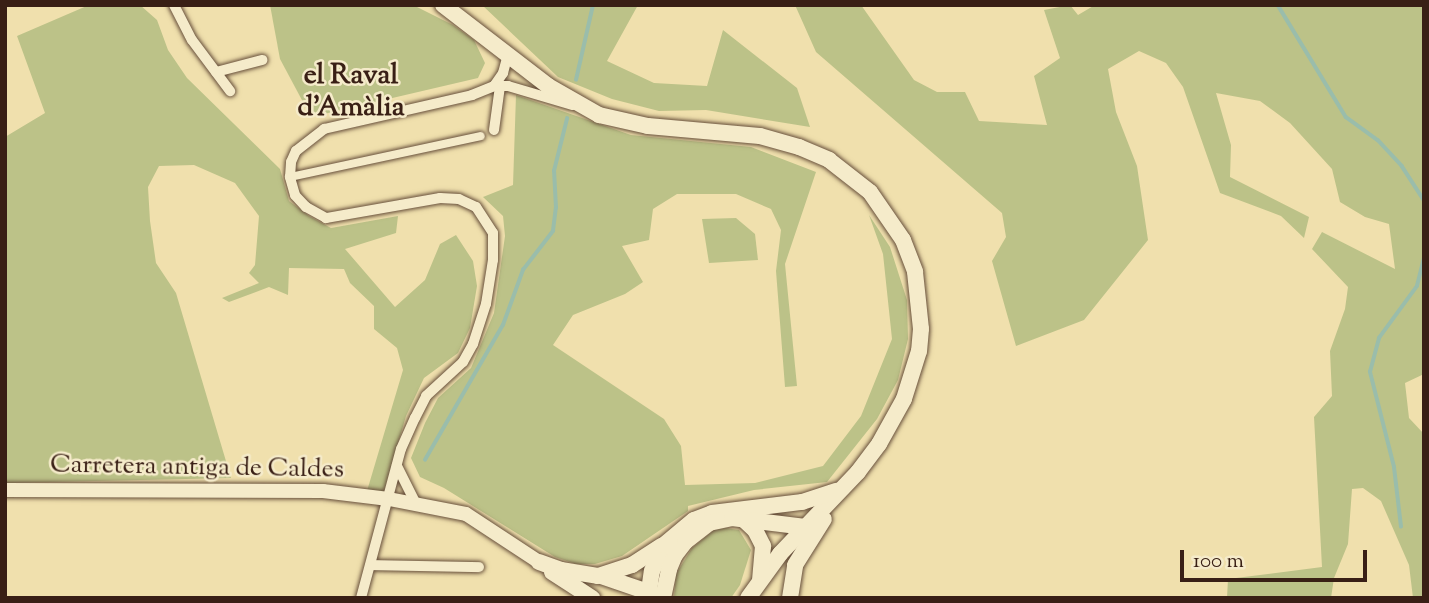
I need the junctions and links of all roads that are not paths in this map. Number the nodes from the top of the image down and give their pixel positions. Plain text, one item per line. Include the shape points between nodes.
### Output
1 (174, 5) edge
2 (443, 5) edge
3 (508, 54) junction
4 (262, 60) dead end
5 (216, 72) junction
6 (497, 86) junction
7 (230, 91) dead end
8 (581, 107) junction
9 (494, 130) dead end
10 (481, 136) dead end
11 (290, 177) junction
12 (397, 466) junction
13 (845, 487) junction
14 (5, 490) edge
15 (388, 499) junction
16 (416, 504) junction
17 (743, 519) junction
18 (806, 527) junction
19 (663, 545) junction
20 (539, 562) junction
21 (372, 565) junction
22 (479, 567) dead end
23 (598, 576) junction
24 (760, 580) junction
25 (594, 596) edge
26 (653, 596) edge
27 (361, 598) edge
28 (631, 598) edge
29 (748, 598) edge
30 (790, 598) edge

1 - 5 street
2 - 3 main road
3 - 6 street
3 - 8 main road
4 - 5 street
5 - 7 street
6 - 8 street
6 - 9 street
6 - 11 street via 324,129 296,151
8 - 13 main road via 632,123 734,132 799,147 840,167 884,209 915,272 919,351 893,422
10 - 11 street
11 - 12 street via 295,195 326,218 440,198 459,199 476,207 493,233 488,296 474,344 463,362 426,396
12 - 15 street
12 - 16 street
13 - 18 main road
13 - 19 main road via 802,502 712,513 677,531
13 - 30 main road via 795,565
14 - 15 street, Carretera antiga de Caldes via 323,491
15 - 16 street, Carretera antiga de Caldes
15 - 21 street
16 - 20 street, Carretera antiga de Caldes via 466,514
17 - 18 main road
17 - 24 main road via 763,546
17 - 26 main road via 715,520 685,542
18 - 24 main road
19 - 23 main road via 632,565
19 - 26 main road via 652,571
20 - 23 main road
20 - 25 main road
21 - 22 street
21 - 27 street
23 - 26 main road
24 - 29 main road
26 - 28 main road

